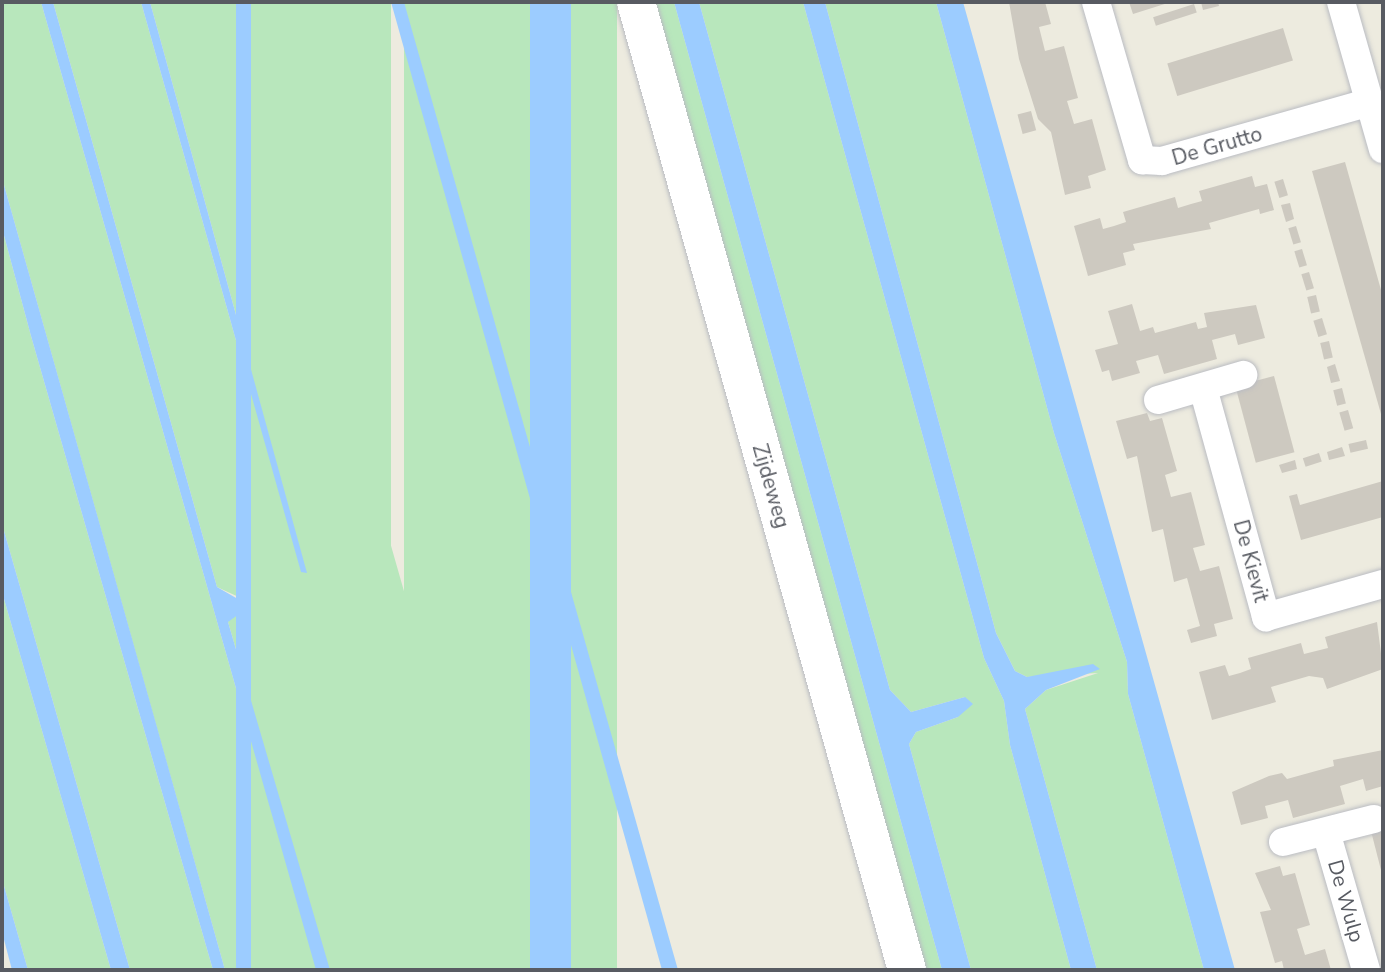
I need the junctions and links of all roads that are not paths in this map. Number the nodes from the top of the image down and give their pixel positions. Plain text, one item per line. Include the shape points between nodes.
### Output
1 (636, 2) edge
2 (1096, 2) edge
3 (1341, 2) edge
4 (1370, 102) junction
5 (1383, 149) edge
6 (1242, 375) dead end
7 (1203, 388) junction
8 (1158, 400) dead end
9 (1383, 584) edge
10 (1374, 819) dead end
11 (1326, 832) junction
12 (1283, 842) dead end
13 (907, 970) edge
14 (1366, 970) edge

1 - 13 main road, Zijdeweg
2 - 4 street, De Grutto via 1142,160 1161,161
3 - 4 street
4 - 5 street
6 - 7 street
7 - 8 street
7 - 9 street, De Kievit via 1266,617
10 - 11 street, De Wulp
11 - 12 street, De Wulp
11 - 14 street, De Wulp

